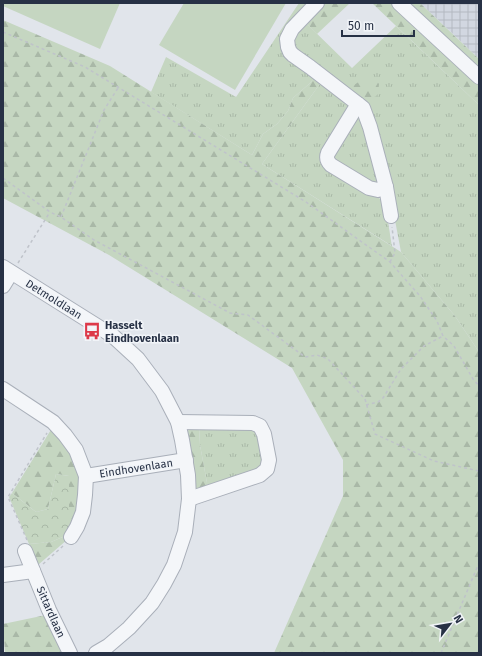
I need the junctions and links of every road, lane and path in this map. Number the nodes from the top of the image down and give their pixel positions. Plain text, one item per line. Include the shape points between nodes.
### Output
1 (317, 3) edge
2 (399, 3) edge
3 (3, 32) edge
4 (479, 77) edge
5 (118, 88) junction
6 (358, 104) junction
7 (3, 178) edge
8 (386, 187) junction
9 (50, 212) junction
10 (390, 216) joint
11 (61, 217) junction
12 (390, 262) junction
13 (7, 270) edge
14 (3, 286) edge
15 (443, 336) junction
16 (479, 386) edge
17 (3, 389) edge
18 (366, 405) junction
19 (53, 422) junction
20 (178, 422) junction
21 (186, 460) junction
22 (479, 471) edge
23 (86, 476) junction
24 (189, 499) junction
25 (79, 532) joint
26 (26, 551) joint
27 (479, 563) edge
28 (33, 571) junction
29 (3, 576) edge
30 (70, 653) edge
31 (96, 653) edge
32 (441, 653) edge

1 - 6 street via 292,29 287,39 290,52
2 - 4 street
3 - 5 path via 85,67
5 - 11 path via 104,110
5 - 12 path via 306,202
6 - 8 street via 366,114
6 - 8 street via 328,152 327,159 331,165 369,188 378,190
7 - 9 path
8 - 10 street
9 - 11 path
9 - 13 path
10 - 12 path via 395,253
11 - 18 path via 94,240 230,313 248,315 305,357 317,355 328,358 364,399
12 - 15 path via 420,296 437,321
13 - 14 street
13 - 20 street, Detmoldlaan via 113,336 138,359 162,391
15 - 16 path via 454,346 472,379
15 - 18 path via 424,346 401,369 383,398
17 - 19 street, Eindhovenlaan
18 - 22 path via 375,434 434,461
19 - 23 street, Eindhovenlaan via 76,450
19 - 26 path via 8,497 29,544
20 - 21 street, Detmoldlaan
20 - 24 street via 253,423 260,426 264,434 269,460 267,469 260,475
21 - 23 street, Eindhovenlaan
21 - 24 street, Detmoldlaan
23 - 25 street, Eindhovenlaan
24 - 31 street, Detmoldlaan via 185,532 174,565 164,584 152,603 129,628
25 - 28 path
26 - 28 street, Sittardlaan
27 - 32 path
28 - 29 street
28 - 30 street, Sittardlaan

